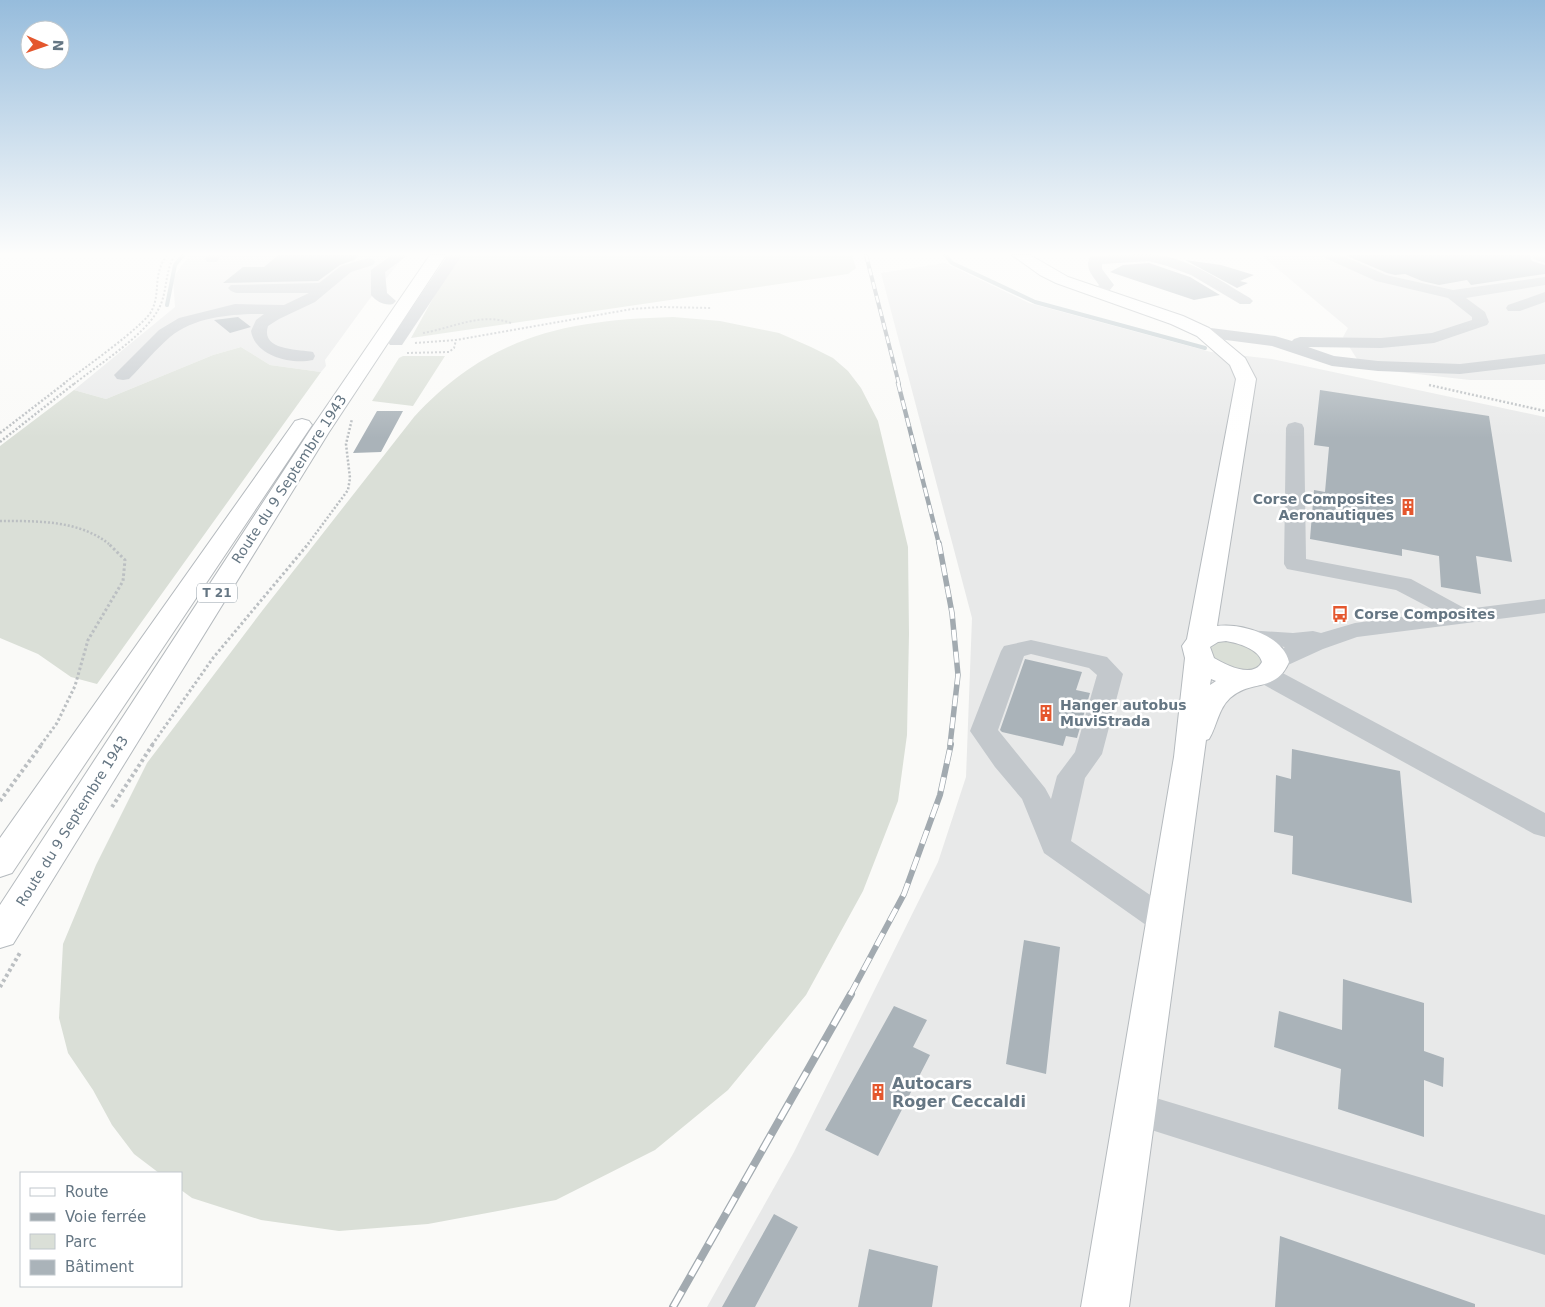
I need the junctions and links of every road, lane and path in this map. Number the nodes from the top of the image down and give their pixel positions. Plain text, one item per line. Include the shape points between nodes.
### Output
1 (148, 316) edge
2 (153, 316) edge
3 (208, 316) edge
4 (271, 316) edge
5 (376, 316) edge
6 (397, 316) edge
7 (417, 316) edge
8 (582, 316) edge
9 (1165, 316) edge
10 (1479, 316) edge
11 (511, 323) dead end
12 (1203, 332) junction
13 (456, 340) junction
14 (1275, 341) junction
15 (399, 344) junction
16 (306, 356) dead end
17 (1545, 359) edge
18 (123, 375) dead end
19 (1428, 384) dead end
20 (356, 411) dead end
21 (1545, 411) edge
22 (1295, 428) dead end
23 (0, 433) edge
24 (0, 442) edge
25 (0, 521) edge
26 (1210, 594) junction
27 (1545, 606) edge
28 (1462, 616) junction
29 (1247, 637) junction
30 (1328, 637) junction
31 (1200, 648) junction
32 (1261, 672) junction
33 (1189, 757) junction
34 (0, 801) edge
35 (108, 814) dead end
36 (1545, 826) edge
37 (1055, 845) junction
38 (0, 864) edge
39 (1164, 921) junction
40 (0, 934) edge
41 (24, 946) dead end
42 (0, 987) edge
43 (1136, 1109) junction
44 (1545, 1235) edge
45 (1105, 1307) edge

1 - 23 path
2 - 24 path via 131,339
3 - 18 street via 185,322 165,333
4 - 16 street via 258,330 260,339 279,352
5 - 38 main road, Route du 9 Septembre 1943 / T 21
6 - 40 main road, Route du 9 Septembre 1943 / T 21 via 319,432
7 - 15 street
8 - 13 path via 522,330
9 - 12 main road
10 - 14 street via 1481,322 1434,338 1381,344
11 - 15 path via 498,319 475,320
12 - 14 street
12 - 26 main road via 1238,362 1246,379
13 - 15 path
13 - 15 path via 449,352
14 - 17 street via 1332,361 1378,366 1460,369
19 - 21 path
20 - 35 path via 346,441 352,473 348,490 194,683
22 - 28 street via 1295,564 1403,584
25 - 34 path via 50,522 75,527 105,541 125,560 123,581 88,640 75,686 57,723
26 - 29 main road via 1220,616
26 - 31 main road
27 - 28 street
28 - 30 street via 1355,630
29 - 30 street via 1293,640
29 - 31 main road via 1211,634
29 - 32 main road via 1273,655
30 - 32 street via 1291,653
31 - 32 main road via 1208,666 1218,672
31 - 33 main road
32 - 33 main road via 1225,686 1209,704
32 - 36 street
33 - 39 main road
37 - 37 street via 1071,776 1088,754 1110,674 1098,662 1031,647 1013,651 984,731 1035,795
37 - 39 street
39 - 43 main road
41 - 42 path
43 - 44 street
43 - 45 main road

